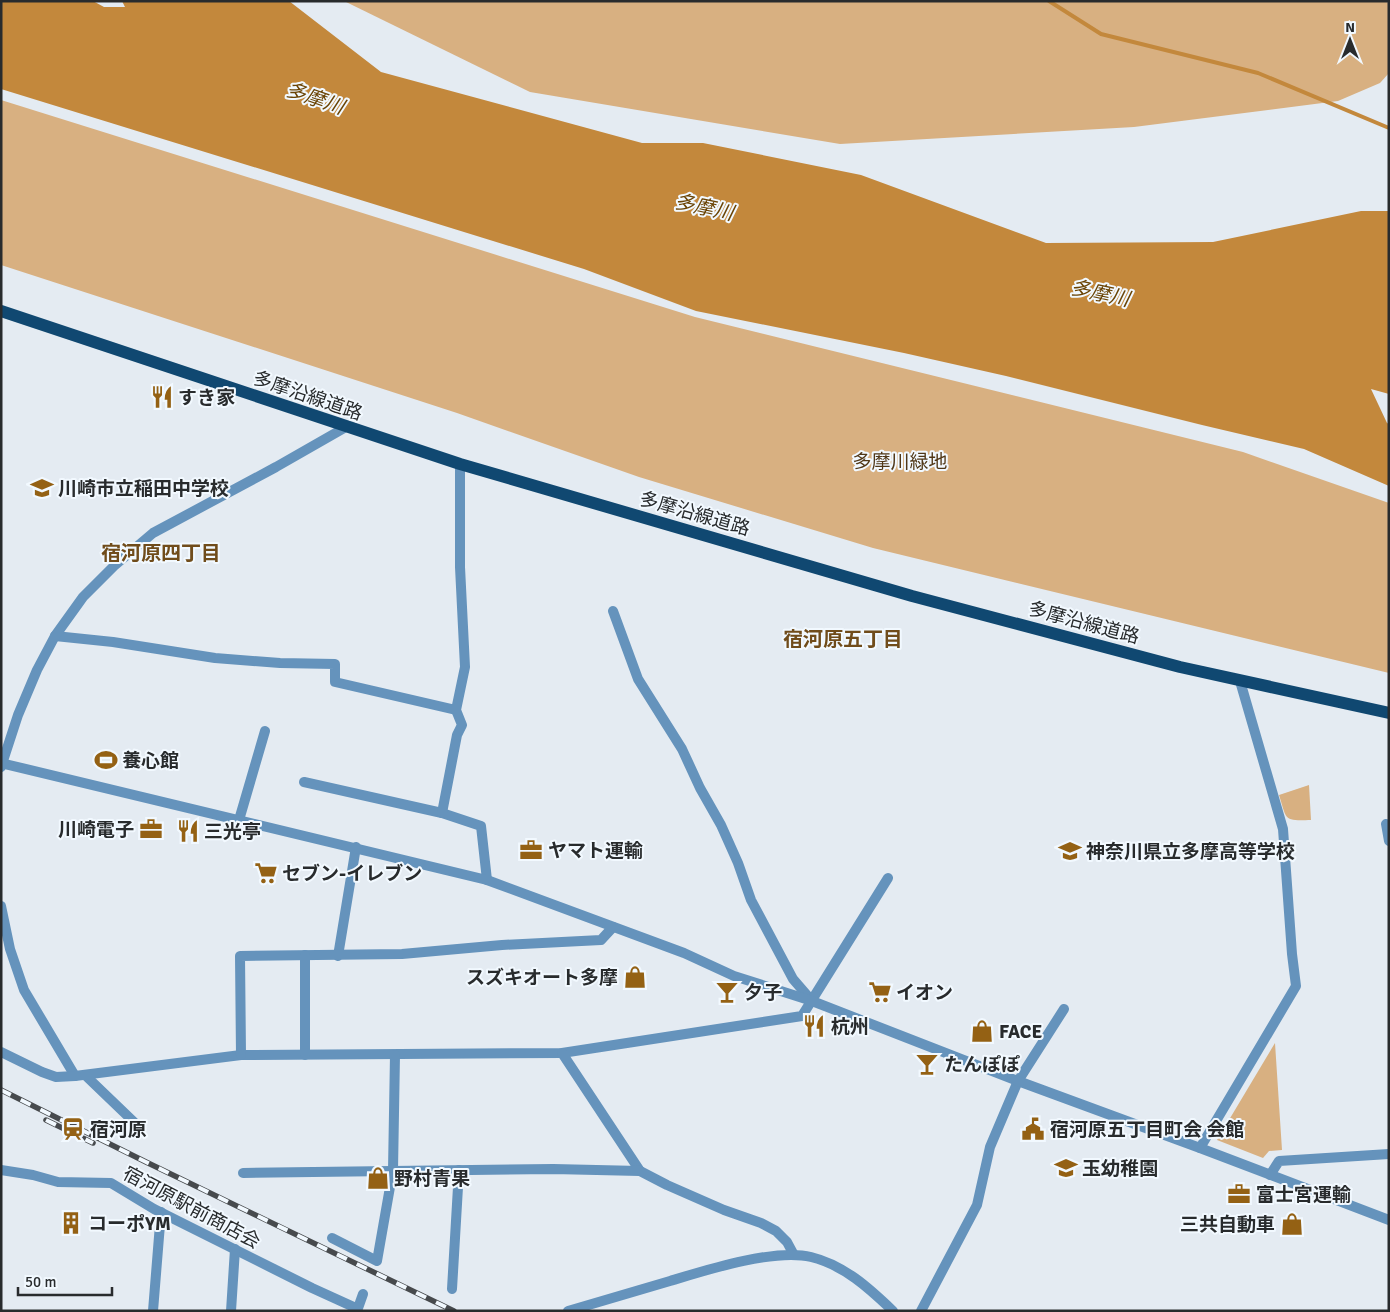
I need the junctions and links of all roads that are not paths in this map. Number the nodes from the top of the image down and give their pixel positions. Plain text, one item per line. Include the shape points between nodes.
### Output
1 (1, 311) edge
2 (346, 427) junction
3 (460, 464) junction
4 (612, 611) dead end
5 (55, 636) junction
6 (1240, 681) junction
7 (456, 710) junction
8 (1389, 713) edge
9 (265, 732) dead end
10 (2, 765) edge
11 (304, 782) dead end
12 (442, 813) junction
13 (239, 820) junction
14 (1386, 824) dead end
15 (1389, 841) edge
16 (356, 848) junction
17 (888, 878) dead end
18 (487, 880) junction
19 (1, 906) edge
20 (612, 927) junction
21 (305, 955) junction
22 (338, 956) junction
23 (812, 1001) junction
24 (1064, 1009) dead end
25 (1, 1052) edge
26 (562, 1053) junction
27 (305, 1054) junction
28 (240, 1055) junction
29 (395, 1055) junction
30 (80, 1075) junction
31 (1018, 1081) junction
32 (136, 1124) dead end
33 (1200, 1148) junction
34 (1389, 1154) edge
35 (1, 1170) edge
36 (392, 1170) junction
37 (459, 1170) junction
38 (640, 1171) junction
39 (243, 1173) dead end
40 (1270, 1175) junction
41 (161, 1212) junction
42 (1389, 1220) edge
43 (332, 1238) dead end
44 (235, 1250) junction
45 (794, 1256) junction
46 (452, 1289) dead end
47 (363, 1294) dead end
48 (357, 1310) edge
49 (154, 1311) edge
50 (231, 1311) edge
51 (568, 1311) edge
52 (893, 1311) edge
53 (921, 1311) edge

1 - 2 main road, 多摩沿線道路
2 - 3 main road, 多摩沿線道路
2 - 5 street via 154,533 83,597
3 - 6 main road, 多摩沿線道路 via 912,596
3 - 7 street via 460,567 466,667
4 - 23 street via 638,679 682,749 722,825 751,900 793,979
5 - 7 street via 215,658 335,664 336,682
5 - 10 street via 18,715
6 - 8 main road, 多摩沿線道路
6 - 33 street via 1284,829 1296,986
7 - 12 street via 462,725 457,735
9 - 13 street
10 - 13 street
11 - 12 street
12 - 18 street via 481,826
13 - 16 street
14 - 15 street
16 - 18 street
16 - 22 street
17 - 23 street
18 - 20 street
19 - 30 street via 10,949 24,990
20 - 22 street via 601,940
20 - 23 street via 684,953 734,976
21 - 22 street
21 - 27 street
21 - 28 street via 240,956
23 - 26 street via 802,1016
23 - 31 street
24 - 31 street
25 - 30 street via 56,1077
26 - 29 street
26 - 38 street
27 - 28 street
27 - 29 street
28 - 30 street
29 - 36 street
30 - 32 street
31 - 33 street
31 - 53 street via 990,1147 977,1205
33 - 40 street
34 - 40 street via 1279,1161
35 - 41 street, 宿河原駅前商店会 via 58,1182 111,1183
36 - 37 street
36 - 39 street
36 - 43 street via 377,1261
37 - 38 street
37 - 46 street
38 - 45 street via 776,1231
40 - 42 street
41 - 44 street, 宿河原駅前商店会
41 - 49 street
44 - 48 street, 宿河原駅前商店会
44 - 50 street
45 - 51 street via 724,1265
45 - 52 street via 810,1256 847,1272
47 - 48 street

